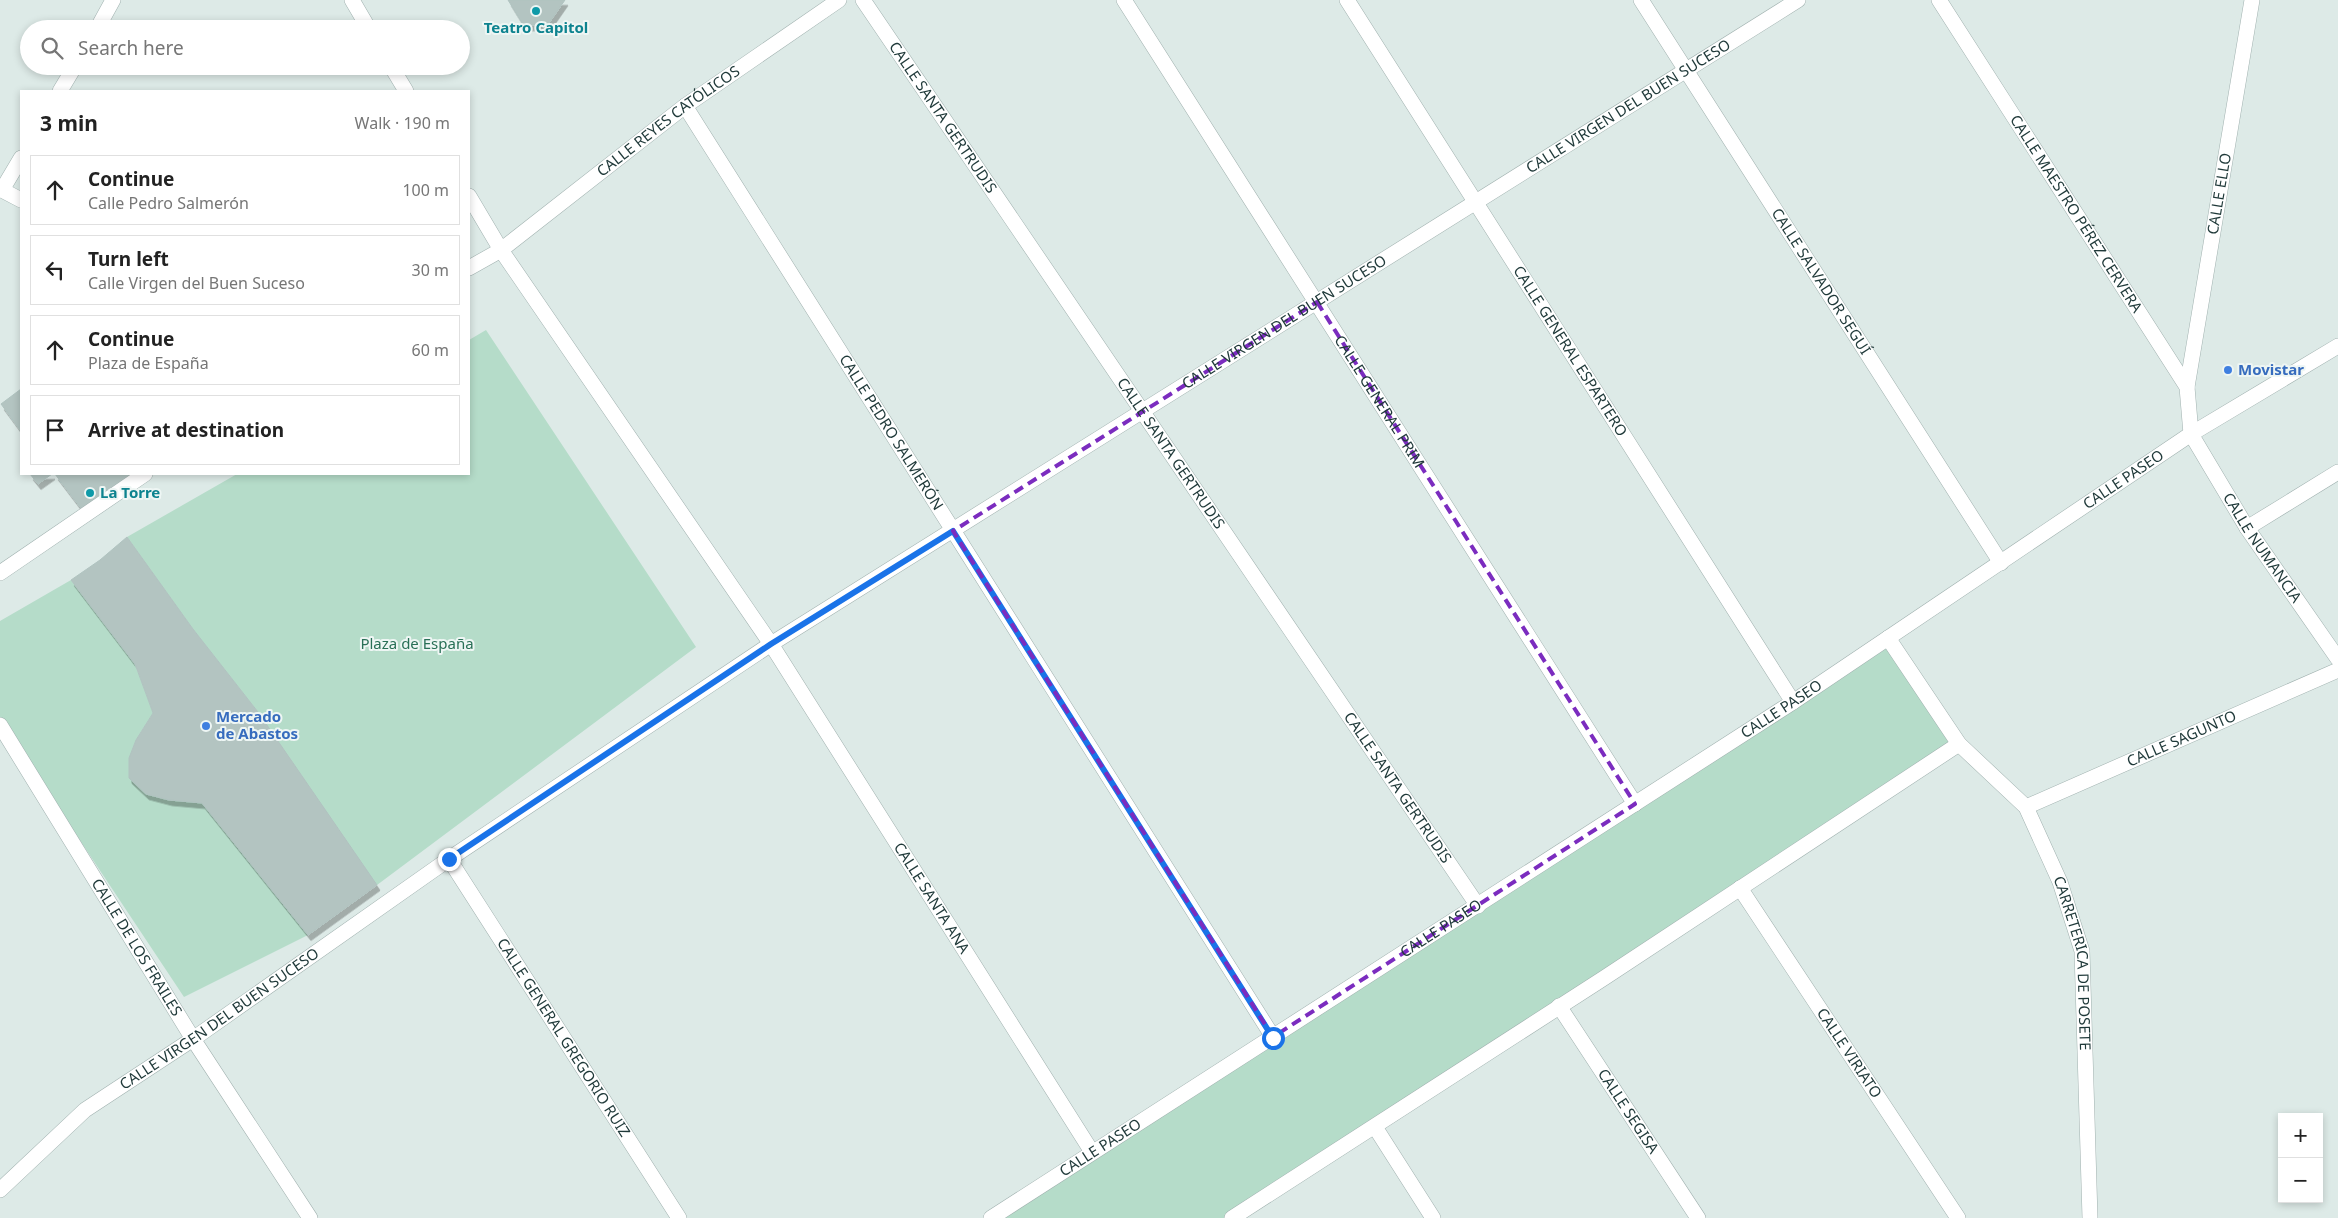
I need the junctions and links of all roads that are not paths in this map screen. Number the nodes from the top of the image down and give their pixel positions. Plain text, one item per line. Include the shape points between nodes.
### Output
1 (113, 0) edge
2 (352, 0) edge
3 (839, 0) edge
4 (863, 0) edge
5 (1124, 0) edge
6 (1347, 0) edge
7 (1641, 0) edge
8 (1798, 0) edge
9 (1938, 0) edge
10 (2252, 0) edge
11 (102, 20) edge
12 (364, 20) edge
13 (1686, 70) junction
14 (70, 75) edge
15 (397, 75) edge
16 (61, 90) edge
17 (405, 90) edge
18 (685, 106) junction
19 (20, 160) edge
20 (1, 189) edge
21 (470, 198) edge
22 (20, 199) edge
23 (1475, 202) junction
24 (501, 250) junction
25 (470, 267) edge
26 (1317, 302) junction
27 (2338, 346) edge
28 (2187, 387) junction
29 (1142, 412) junction
30 (2191, 434) junction
31 (2338, 472) edge
32 (144, 475) edge
33 (2247, 528) junction
34 (953, 531) junction
35 (2000, 563) junction
36 (0, 573) edge
37 (1888, 638) junction
38 (771, 644) junction
39 (2338, 659) edge
40 (2338, 670) edge
41 (1793, 702) junction
42 (0, 725) edge
43 (1959, 744) junction
44 (1635, 804) junction
45 (2026, 807) junction
46 (449, 859) junction
47 (1740, 888) junction
48 (1478, 906) junction
49 (1558, 1006) junction
50 (1273, 1038) junction
51 (193, 1039) junction
52 (1375, 1127) junction
53 (1092, 1152) junction
54 (0, 1190) edge
55 (310, 1218) edge
56 (679, 1218) edge
57 (991, 1218) edge
58 (1232, 1218) edge
59 (1433, 1218) edge
60 (1698, 1218) edge
61 (1958, 1218) edge
62 (2090, 1218) edge

1 - 11 street
2 - 12 street
3 - 18 street, CALLE REYES CATÓLICOS
4 - 29 street, CALLE SANTA GERTRUDIS
5 - 26 street, CALLE GENERAL PRIM
6 - 23 street, CALLE GENERAL ESPARTERO
7 - 13 street, CALLE SALVADOR SEGUÍ
8 - 13 street, CALLE VIRGEN DEL BUEN SUCESO
9 - 28 street, CALLE MAESTRO PÉREZ CERVERA
10 - 28 street, CALLE ELLO
13 - 23 street, CALLE VIRGEN DEL BUEN SUCESO
13 - 35 street, CALLE SALVADOR SEGUÍ
14 - 16 street
15 - 17 street
18 - 24 street, CALLE REYES CATÓLICOS
18 - 34 street, CALLE PEDRO SALMERÓN
19 - 20 street
20 - 22 street
21 - 24 street
23 - 26 street, CALLE VIRGEN DEL BUEN SUCESO
23 - 41 street, CALLE GENERAL ESPARTERO
24 - 25 street
24 - 38 street
26 - 29 street, CALLE VIRGEN DEL BUEN SUCESO
26 - 44 street, CALLE GENERAL PRIM
27 - 30 street, CALLE PASEO
28 - 30 street, CALLE MAESTRO PÉREZ CERVERA
29 - 34 street, CALLE VIRGEN DEL BUEN SUCESO
29 - 48 street, CALLE SANTA GERTRUDIS
30 - 33 street, CALLE NUMANCIA
30 - 35 street, CALLE PASEO
31 - 33 street
32 - 36 street
33 - 39 street, CALLE NUMANCIA
34 - 38 street, CALLE VIRGEN DEL BUEN SUCESO
34 - 50 street, CALLE PEDRO SALMERÓN
35 - 37 street, CALLE PASEO
37 - 41 street, CALLE PASEO
37 - 43 street
38 - 46 street
38 - 53 street, CALLE SANTA ANA
40 - 45 street, CALLE SAGUNTO
41 - 44 street, CALLE PASEO
42 - 51 street, CALLE DE LOS FRAILES
43 - 45 street, CARRETERICA DE POSETE
43 - 47 street
44 - 48 street, CALLE PASEO
45 - 62 street, CARRETERICA DE POSETE via 2060,882 2082,951
46 - 51 street, CALLE VIRGEN DEL BUEN SUCESO
46 - 56 street, CALLE GENERAL GREGORIO RUIZ
47 - 49 street
47 - 61 street, CALLE VIRIATO
48 - 50 street, CALLE PASEO
49 - 52 street
49 - 60 street, CALLE SEGISA
50 - 53 street, CALLE PASEO
51 - 54 street, CALLE VIRGEN DEL BUEN SUCESO via 86,1110
51 - 55 street, CALLE DE LOS FRAILES
52 - 58 street
52 - 59 street
53 - 57 street, CALLE PASEO

